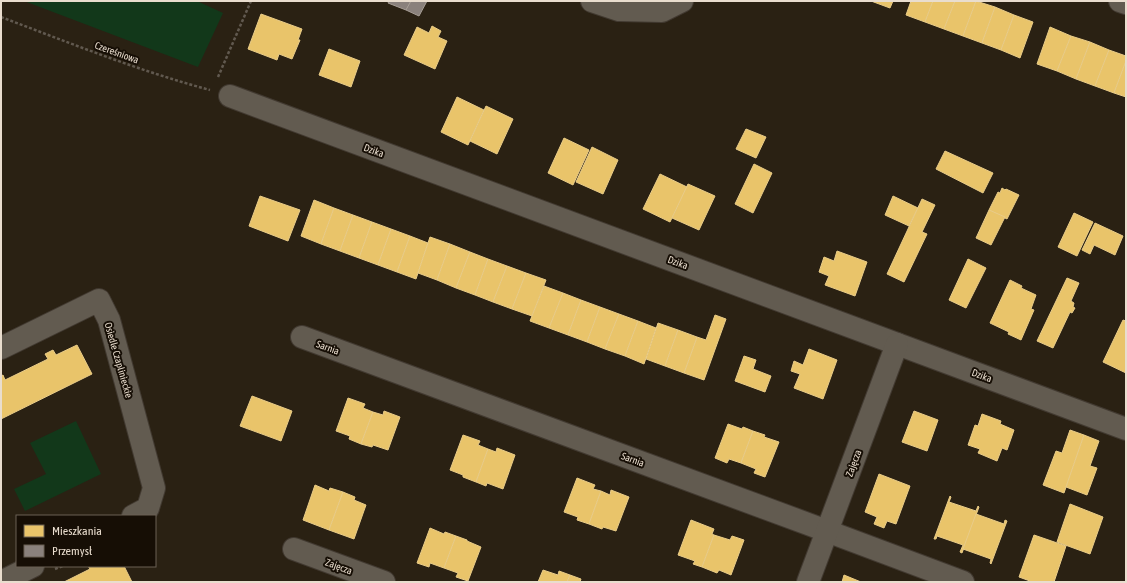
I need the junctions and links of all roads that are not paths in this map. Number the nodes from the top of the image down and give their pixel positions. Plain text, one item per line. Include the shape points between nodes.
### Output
1 (592, 1) edge
2 (682, 1) edge
3 (1120, 1) edge
4 (1126, 3) edge
5 (221, 93) road end
6 (302, 337) dead end
7 (897, 344) junction
8 (1, 348) edge
9 (1126, 429) edge
10 (135, 515) edge
11 (828, 531) junction
12 (294, 549) dead end
13 (31, 567) edge
14 (1, 582) edge
15 (384, 582) edge
16 (808, 582) edge
17 (963, 582) edge

1 - 2 street via 619,10 662,11
3 - 4 street
5 - 7 street, Dzika
6 - 11 street, Sarnia
7 - 9 street, Dzika
7 - 11 street, Zajęcza
8 - 10 street, Osiedle Czaplinieckie via 99,300 109,320 154,488 148,508
11 - 16 street, Zajęcza
11 - 17 street, Sarnia
12 - 15 street, Zajęcza
13 - 14 street

